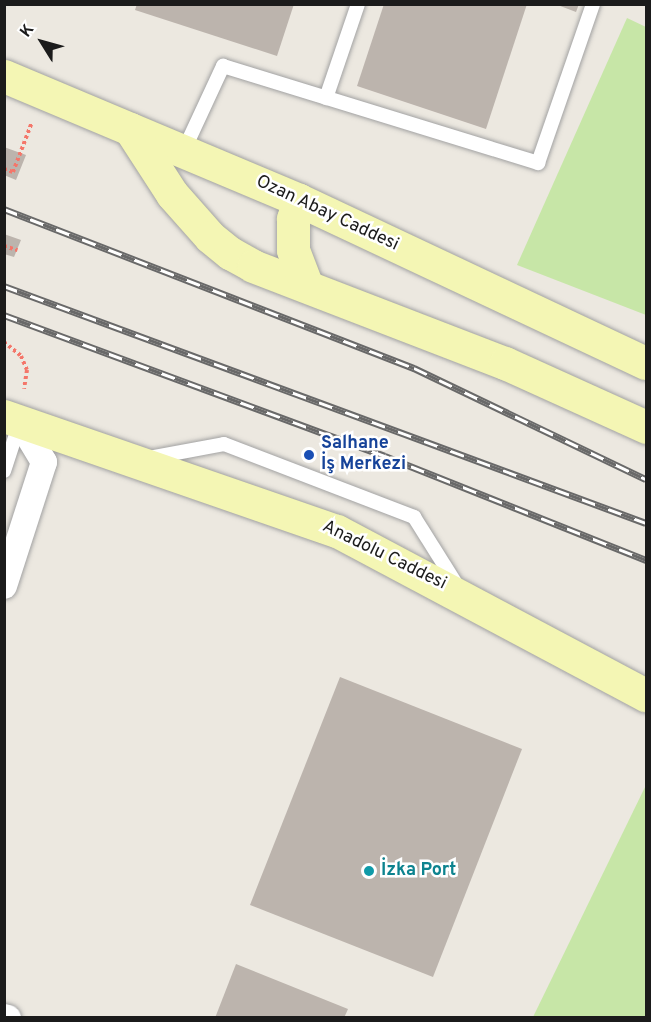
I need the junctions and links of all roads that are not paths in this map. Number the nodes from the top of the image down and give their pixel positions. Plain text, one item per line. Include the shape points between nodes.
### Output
1 (357, 4) edge
2 (593, 4) edge
3 (4, 76) edge
4 (326, 98) junction
5 (130, 129) junction
6 (184, 150) junction
7 (299, 200) junction
8 (306, 284) junction
9 (646, 363) edge
10 (12, 419) edge
11 (646, 427) edge
12 (133, 460) junction
13 (4, 471) edge
14 (4, 586) edge
15 (462, 594) junction
16 (646, 694) edge

1 - 4 lane
2 - 4 lane via 538,163
3 - 5 main road, Ozan Abay Caddesi
4 - 6 lane via 223,66
5 - 6 main road, Ozan Abay Caddesi
5 - 8 main road via 172,194 210,237 253,266
6 - 7 main road, Ozan Abay Caddesi
7 - 8 main road via 293,219 293,250
7 - 9 main road, Ozan Abay Caddesi
8 - 11 main road via 505,363
10 - 12 main road, Anadolu Caddesi
10 - 13 lane
10 - 14 street via 44,462
12 - 15 main road, Anadolu Caddesi via 338,531
12 - 15 lane via 224,444 414,517
15 - 16 main road, Anadolu Caddesi

